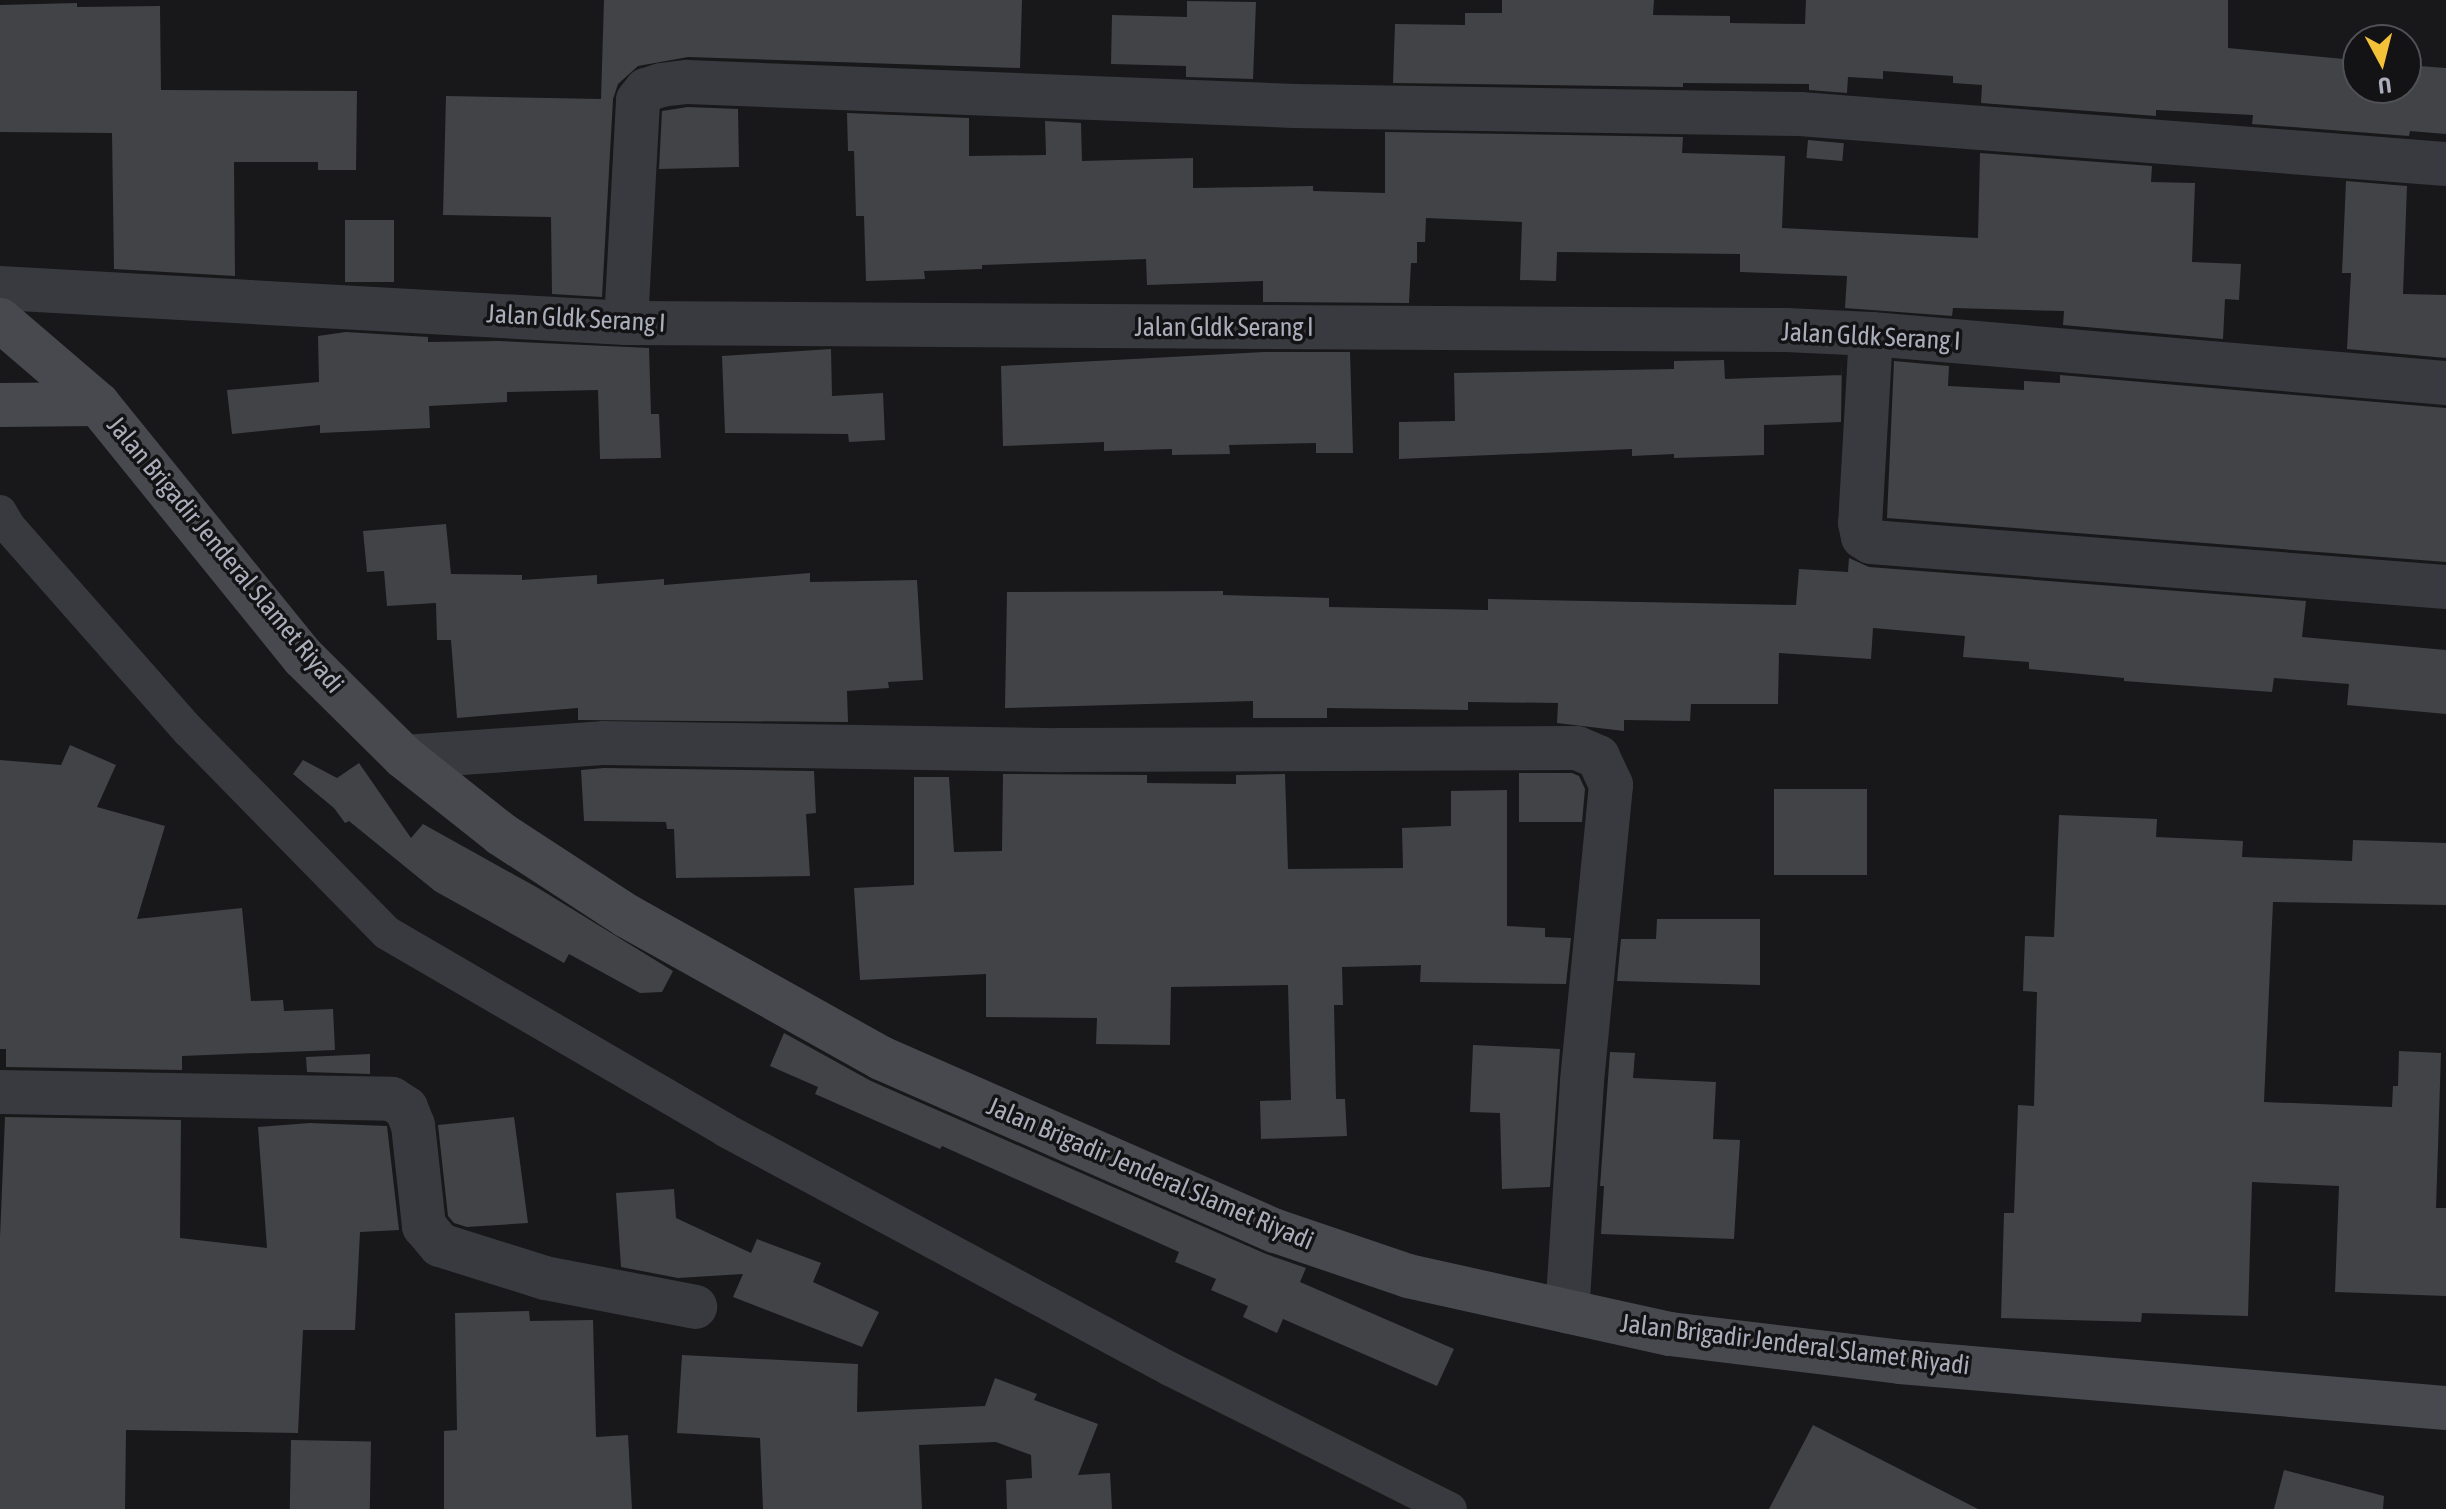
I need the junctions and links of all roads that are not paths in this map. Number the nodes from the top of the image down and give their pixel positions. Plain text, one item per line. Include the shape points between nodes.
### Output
1 (2446, 164) edge
2 (0, 288) edge
3 (0, 320) edge
4 (626, 323) junction
5 (1871, 334) junction
6 (2446, 383) edge
7 (98, 404) junction
8 (0, 405) edge
9 (0, 512) edge
10 (2446, 587) edge
11 (404, 757) junction
12 (0, 1092) edge
13 (695, 1307) dead end
14 (1567, 1312) junction
15 (2446, 1408) edge
16 (1450, 1509) edge

1 - 4 street via 1787,114 1280,106 687,82 646,90 638,100
2 - 4 street, Jalan Gldk Serang I
3 - 7 main road, Jalan Brigadir Jenderal Slamet Riyadi
4 - 5 street, Jalan Gldk Serang I
5 - 6 street, Jalan Gldk Serang I
5 - 10 street via 1860,523 1863,537 1871,542
7 - 8 main road, Jalan Brigadir Jenderal Slamet Riyadi
7 - 11 main road, Jalan Brigadir Jenderal Slamet Riyadi via 303,657
9 - 16 street via 188,730 387,933 725,1130 1170,1369
11 - 14 main road, Jalan Brigadir Jenderal Slamet Riyadi via 501,834 627,916 881,1058 1276,1231 1408,1276
11 - 14 street via 603,743 1060,750 1577,748 1598,757 1611,785 1582,1082
12 - 13 street via 392,1099 406,1108 413,1125 424,1226 440,1245 545,1278
14 - 15 main road, Jalan Brigadir Jenderal Slamet Riyadi via 1670,1334 1900,1362

